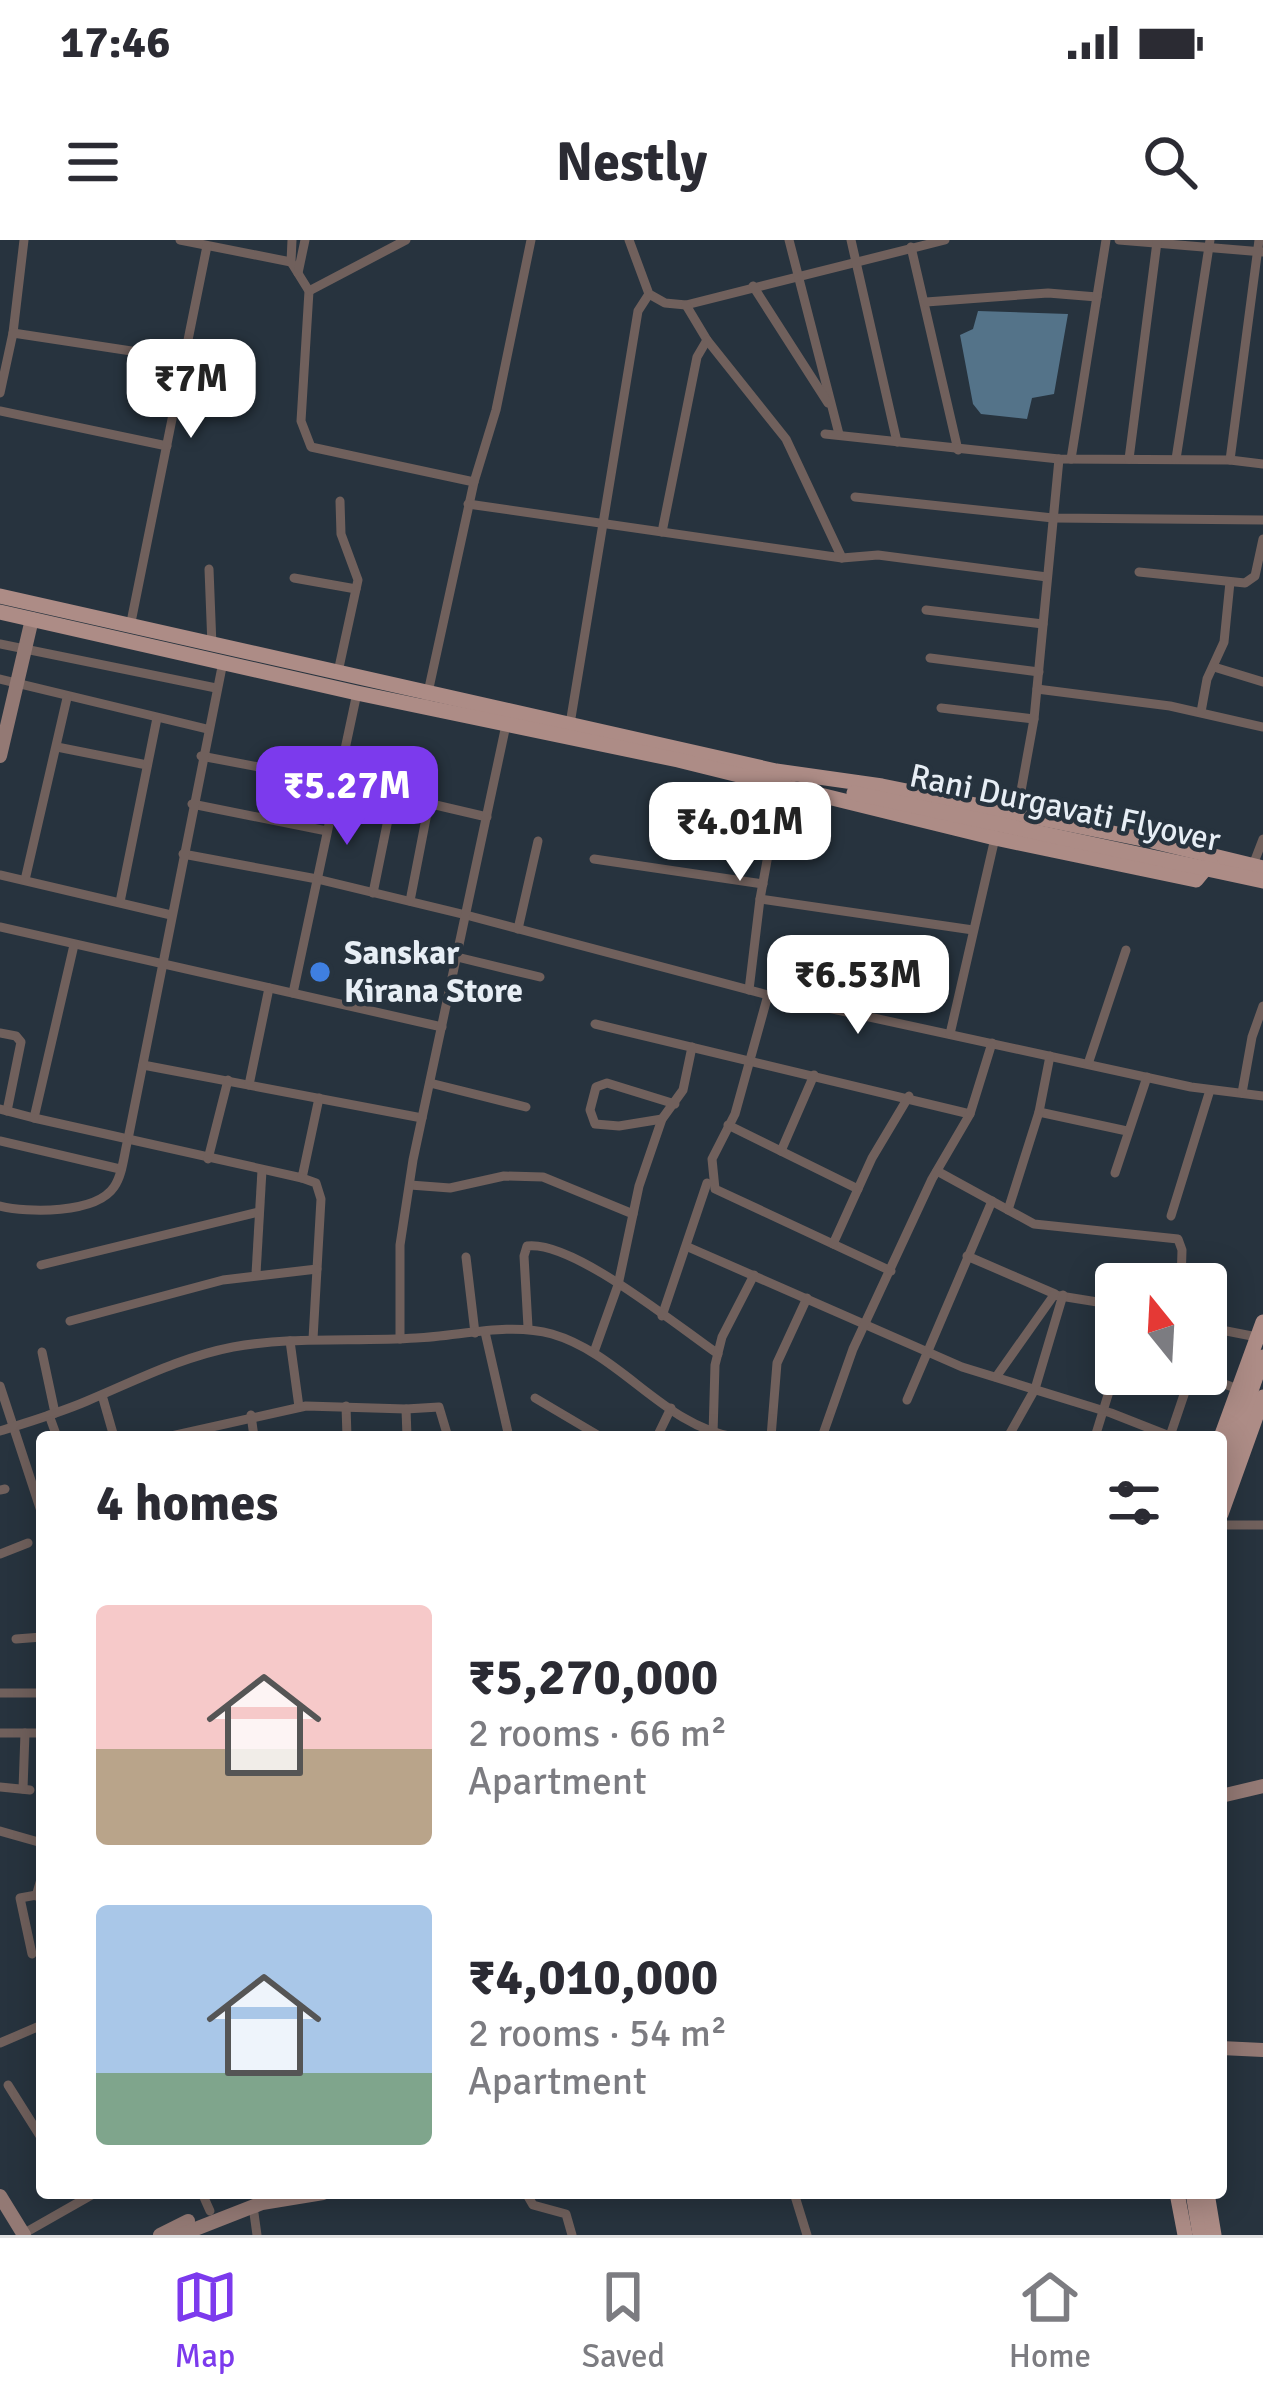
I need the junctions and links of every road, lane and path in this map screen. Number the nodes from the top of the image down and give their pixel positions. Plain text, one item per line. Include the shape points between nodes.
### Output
1 (24, 240) edge
2 (180, 240) edge
3 (292, 240) edge
4 (305, 240) edge
5 (406, 240) edge
6 (530, 240) edge
7 (629, 240) edge
8 (789, 240) edge
9 (851, 240) edge
10 (945, 240) edge
11 (1106, 240) edge
12 (1119, 240) edge
13 (1157, 242) edge
14 (1209, 244) edge
15 (227, 245) edge
16 (207, 246) junction
17 (911, 247) junction
18 (1260, 248) edge
19 (291, 262) junction
20 (856, 262) junction
21 (298, 273) junction
22 (799, 275) junction
23 (753, 286) junction
24 (309, 291) junction
25 (649, 294) junction
26 (1097, 297) junction
27 (926, 302) junction
28 (686, 304) junction
29 (13, 333) junction
30 (707, 340) junction
31 (184, 358) junction
32 (0, 392) edge
33 (0, 410) edge
34 (834, 412) junction
35 (825, 434) dead end
36 (839, 434) junction
37 (897, 442) junction
38 (167, 446) junction
39 (958, 450) junction
40 (1065, 459) junction
41 (1129, 459) junction
42 (1176, 459) junction
43 (1230, 460) junction
44 (1263, 464) edge
45 (474, 482) junction
46 (855, 497) dead end
47 (340, 501) dead end
48 (468, 504) junction
49 (1053, 518) junction
50 (1263, 520) edge
51 (602, 523) junction
52 (662, 532) junction
53 (1263, 539) edge
54 (842, 557) junction
55 (209, 568) dead end
56 (1139, 572) dead end
57 (1047, 577) junction
58 (294, 578) dead end
59 (1230, 582) junction
60 (356, 589) junction
61 (0, 596) edge
62 (926, 610) dead end
63 (0, 612) edge
64 (32, 619) junction
65 (1043, 623) junction
66 (130, 627) junction
67 (0, 644) edge
68 (212, 646) junction
69 (24, 649) junction
70 (930, 658) dead end
71 (223, 662) junction
72 (1214, 667) junction
73 (338, 671) junction
74 (1039, 672) junction
75 (0, 679) edge
76 (16, 682) junction
77 (1263, 682) edge
78 (216, 688) junction
79 (1037, 689) junction
80 (357, 693) junction
81 (68, 698) junction
82 (427, 699) junction
83 (941, 708) dead end
84 (1201, 712) junction
85 (158, 718) junction
86 (1034, 719) junction
87 (507, 724) junction
88 (1263, 728) edge
89 (207, 729) junction
90 (569, 730) junction
91 (58, 747) junction
92 (0, 756) edge
93 (201, 756) junction
94 (147, 765) junction
95 (833, 779) junction
96 (338, 782) junction
97 (781, 784) junction
98 (854, 793) junction
99 (393, 795) junction
100 (824, 796) junction
101 (429, 803) junction
102 (192, 804) junction
103 (1016, 816) junction
104 (487, 817) junction
105 (327, 830) junction
106 (995, 838) junction
107 (1263, 839) edge
108 (538, 841) dead end
109 (1013, 842) junction
110 (183, 854) junction
111 (1216, 856) junction
112 (594, 859) dead end
113 (1258, 866) edge
114 (0, 874) edge
115 (317, 879) junction
116 (25, 880) junction
117 (1263, 881) edge
118 (763, 884) junction
119 (373, 892) junction
120 (760, 899) junction
121 (120, 902) junction
122 (410, 902) junction
123 (171, 915) junction
124 (466, 915) junction
125 (0, 927) edge
126 (518, 929) junction
127 (973, 930) junction
128 (74, 945) junction
129 (1126, 950) dead end
130 (457, 957) junction
131 (162, 965) junction
132 (540, 977) dead end
133 (269, 988) junction
134 (749, 991) junction
135 (293, 993) junction
136 (768, 995) junction
137 (1263, 1006) edge
138 (596, 1024) dead end
139 (442, 1027) junction
140 (0, 1033) edge
141 (950, 1034) junction
142 (992, 1043) junction
143 (692, 1047) junction
144 (1050, 1056) junction
145 (751, 1060) junction
146 (0, 1063) edge
147 (1088, 1064) junction
148 (142, 1065) junction
149 (16, 1066) junction
150 (814, 1075) junction
151 (1147, 1078) junction
152 (229, 1081) junction
153 (430, 1083) junction
154 (249, 1084) junction
155 (1210, 1090) junction
156 (1242, 1094) junction
157 (909, 1096) junction
158 (1263, 1096) edge
159 (319, 1098) junction
160 (675, 1104) junction
161 (526, 1107) dead end
162 (4, 1110) edge
163 (1040, 1112) junction
164 (970, 1114) junction
165 (34, 1118) junction
166 (422, 1118) junction
167 (662, 1119) junction
168 (728, 1125) junction
169 (1127, 1131) junction
170 (128, 1139) junction
171 (0, 1141) edge
172 (782, 1151) junction
173 (208, 1159) junction
174 (121, 1169) junction
175 (262, 1170) junction
176 (937, 1171) junction
177 (1114, 1173) dead end
178 (302, 1178) junction
179 (707, 1183) dead end
180 (410, 1185) junction
181 (858, 1189) junction
182 (992, 1201) junction
183 (0, 1206) edge
184 (1008, 1210) junction
185 (259, 1212) junction
186 (633, 1214) junction
187 (1171, 1216) dead end
188 (832, 1244) junction
189 (688, 1247) junction
190 (967, 1256) junction
191 (466, 1257) dead end
192 (1182, 1263) edge
193 (41, 1264) dead end
194 (317, 1269) junction
195 (891, 1271) junction
196 (256, 1274) junction
197 (754, 1275) junction
198 (618, 1285) junction
199 (1059, 1295) junction
200 (807, 1298) junction
201 (1095, 1301) edge
202 (662, 1316) junction
203 (70, 1321) dead end
204 (867, 1325) junction
205 (528, 1327) junction
206 (1227, 1327) edge
207 (1261, 1328) edge
208 (480, 1333) junction
209 (313, 1339) junction
210 (400, 1339) junction
211 (290, 1341) junction
212 (925, 1351) junction
213 (42, 1352) dead end
214 (595, 1352) junction
215 (718, 1354) junction
216 (1263, 1357) edge
217 (996, 1377) junction
218 (0, 1385) edge
219 (1227, 1385) edge
220 (1035, 1389) junction
221 (1238, 1389) junction
222 (102, 1394) junction
223 (1107, 1395) edge
224 (1186, 1395) edge
225 (1263, 1397) edge
226 (535, 1398) dead end
227 (907, 1400) dead end
228 (346, 1406) junction
229 (299, 1407) junction
230 (670, 1408) junction
231 (406, 1409) junction
232 (1102, 1410) junction
233 (52, 1414) junction
234 (251, 1415) junction
235 (12, 1427) junction
236 (1258, 1427) edge
237 (0, 1431) edge
238 (56, 1431) edge
239 (112, 1431) edge
240 (200, 1431) edge
241 (253, 1431) edge
242 (347, 1431) edge
243 (407, 1431) edge
244 (446, 1431) edge
245 (507, 1431) edge
246 (585, 1431) edge
247 (660, 1431) edge
248 (708, 1431) edge
249 (713, 1431) edge
250 (771, 1431) edge
251 (824, 1431) edge
252 (1011, 1431) edge
253 (1097, 1431) edge
254 (1156, 1431) edge
255 (1173, 1431) edge
256 (1223, 1431) edge
257 (1227, 1458) edge
258 (1227, 1459) edge
259 (1239, 1465) junction
260 (36, 1497) edge
261 (1227, 1498) edge
262 (1227, 1525) edge
263 (1263, 1525) edge
264 (28, 1543) dead end
265 (0, 1554) edge
266 (36, 1637) edge
267 (16, 1639) dead end
268 (0, 1693) edge
269 (36, 1693) edge
270 (0, 1733) edge
271 (25, 1733) junction
272 (36, 1733) edge
273 (1263, 1786) edge
274 (1, 1791) edge
275 (1227, 1795) edge
276 (0, 1831) edge
277 (36, 1841) edge
278 (36, 1895) edge
279 (32, 1954) dead end
280 (36, 2028) edge
281 (0, 2043) edge
282 (1227, 2048) edge
283 (1263, 2050) edge
284 (8, 2085) dead end
285 (36, 2130) edge
286 (0, 2196) edge
287 (73, 2199) edge
288 (205, 2199) edge
289 (251, 2199) edge
290 (290, 2199) edge
291 (530, 2199) edge
292 (796, 2199) edge
293 (1178, 2199) edge
294 (1193, 2199) edge
295 (1208, 2199) edge
296 (253, 2206) junction
297 (210, 2211) junction
298 (24, 2234) edge
299 (160, 2235) edge
300 (179, 2235) edge
301 (257, 2235) edge
302 (572, 2235) edge
303 (807, 2235) edge
304 (1185, 2235) edge
305 (1200, 2235) edge
306 (1214, 2235) edge

1 - 29 street
2 - 16 street
3 - 19 street
4 - 21 street
5 - 24 street
6 - 45 street
7 - 25 street
8 - 22 street
9 - 20 street
10 - 17 street
11 - 26 street
12 - 13 street
13 - 14 street
13 - 41 street
14 - 18 street
14 - 42 street
15 - 16 street
15 - 19 street
16 - 31 street
17 - 20 street
17 - 27 street
18 - 43 street
19 - 21 street
20 - 22 street
20 - 37 street
21 - 24 street
22 - 23 street
22 - 34 street
23 - 28 street
23 - 34 street
24 - 45 street via 301,421 311,447
25 - 28 street
25 - 51 street via 638,311
26 - 27 street
26 - 40 street
27 - 39 street
28 - 30 street
29 - 31 street
29 - 32 street
30 - 52 street
30 - 54 street via 786,439
31 - 38 street
33 - 38 street
34 - 36 street
35 - 36 street
36 - 37 street
37 - 39 street
38 - 66 street
39 - 40 street
40 - 41 street
40 - 49 street
41 - 42 street
42 - 43 street
43 - 44 street
45 - 48 street
46 - 49 street
47 - 60 street
48 - 51 street
48 - 82 street
49 - 50 street
49 - 57 street
51 - 52 street
51 - 90 street
52 - 54 street
53 - 59 street via 1255,576
54 - 57 street
55 - 68 street
56 - 59 street
57 - 65 street
58 - 60 street
59 - 72 street
60 - 73 street
61 - 66 main road
62 - 65 street
63 - 64 main road
64 - 69 street
64 - 71 main road
65 - 74 street
66 - 68 main road
67 - 69 street
68 - 73 main road
69 - 76 street
69 - 78 street
70 - 74 street
71 - 78 street
71 - 80 main road
72 - 77 street
72 - 84 street
73 - 82 main road
74 - 79 street
75 - 76 street
76 - 81 street
76 - 92 street
78 - 89 street
79 - 84 street
79 - 86 street
80 - 82 main road
80 - 96 street
81 - 85 street
81 - 91 street
82 - 87 main road
82 - 90 main road
83 - 86 street
84 - 88 street
85 - 89 street
85 - 94 street
86 - 103 street
87 - 90 main road
87 - 104 street
89 - 93 street
90 - 95 main road
90 - 97 main road
91 - 94 street
91 - 116 street
93 - 96 street
93 - 102 street
94 - 121 street
95 - 98 main road, Rani Durgavati Flyover
95 - 103 main road
96 - 99 street
96 - 105 street
97 - 100 main road
97 - 118 street
98 - 100 main road, Rani Durgavati Flyover
98 - 117 main road, Rani Durgavati Flyover, bridge
99 - 101 street
99 - 119 street
100 - 106 main road
101 - 104 street
101 - 122 street
102 - 105 street
102 - 110 street
103 - 109 street
103 - 111 main road
104 - 124 street
105 - 115 street
106 - 109 main road
106 - 127 street
107 - 113 street
108 - 126 street
109 - 111 main road via 1196,880
110 - 115 street
110 - 123 street
111 - 113 main road
112 - 118 street
114 - 116 street
115 - 119 street
115 - 135 street
116 - 121 street
118 - 120 street
119 - 122 street
120 - 127 street
120 - 134 street
121 - 123 street
122 - 124 street
123 - 131 street
124 - 126 street
124 - 130 street
125 - 128 street
126 - 134 street
127 - 141 street
128 - 131 street
128 - 165 street
129 - 147 street
130 - 132 street
130 - 139 street
131 - 133 street
131 - 148 street
133 - 135 street
133 - 154 street
134 - 136 street
135 - 139 street
136 - 141 street
136 - 145 street
137 - 156 street
138 - 143 street
139 - 153 street
140 - 149 street via 20,1039
141 - 142 street
142 - 144 street
142 - 164 street
143 - 145 street
143 - 160 street
144 - 147 street
144 - 163 street
145 - 150 street
145 - 168 street
146 - 149 street
147 - 151 street
148 - 152 street
148 - 170 street
149 - 162 street
150 - 157 street
150 - 172 street
151 - 155 street
151 - 169 street
152 - 154 street
152 - 173 street
153 - 161 street
153 - 166 street
154 - 159 street
155 - 156 street
155 - 187 street
156 - 158 street
157 - 164 street
157 - 181 street
159 - 166 street
159 - 178 street
160 - 167 street
160 - 167 street via 608,1083 596,1087 595,1124
162 - 165 street
163 - 169 street
163 - 184 street
164 - 176 street
165 - 170 street
166 - 180 street
167 - 186 street
168 - 172 street
168 - 188 street via 712,1159 715,1190
169 - 177 street
170 - 173 street
170 - 174 street
171 - 174 street
172 - 181 street
173 - 175 street
174 - 183 street via 109,1192 73,1206 43,1213
175 - 178 street
175 - 185 street
176 - 182 street
176 - 195 street
178 - 194 street via 316,1183 321,1199
179 - 189 street
180 - 186 street via 543,1177
180 - 210 street via 400,1245
181 - 188 street
182 - 184 street
182 - 190 street
184 - 192 street via 1034,1224 1178,1239
185 - 193 street
185 - 196 street
186 - 198 street
188 - 195 street
189 - 197 street
189 - 202 street
190 - 199 street
190 - 212 street
191 - 208 street
194 - 196 street
194 - 209 street
195 - 204 street
196 - 203 street
197 - 200 street
197 - 215 street
198 - 202 street
198 - 205 street via 564,1252 527,1246
198 - 214 street
199 - 201 street
199 - 217 street via 1043,1305
199 - 220 street
200 - 204 street
200 - 250 street via 777,1363
202 - 215 street
204 - 212 street
204 - 251 street
205 - 208 street
205 - 214 street
206 - 207 street
207 - 221 main road
208 - 210 street
208 - 245 street
209 - 210 street
209 - 211 street
211 - 222 street via 182,1360
211 - 229 street
212 - 217 street
212 - 227 street
213 - 233 street
214 - 230 street
215 - 249 street
216 - 257 main road, bridge
217 - 220 street
218 - 235 street
219 - 221 street
220 - 232 street
220 - 252 street
221 - 256 main road
222 - 233 street
222 - 239 street
223 - 232 street
224 - 255 street
225 - 236 main road
226 - 246 street
228 - 229 street
228 - 231 street
228 - 242 street
229 - 234 street
230 - 247 street
230 - 248 street
231 - 243 street
231 - 244 street via 439,1406
232 - 253 street
232 - 254 street
233 - 235 street
233 - 238 street
234 - 240 street
234 - 241 street
235 - 237 street
235 - 260 street
236 - 259 main road
258 - 259 street
259 - 261 main road
262 - 263 street
264 - 265 street
266 - 267 street
268 - 269 street
270 - 271 street
271 - 272 street
271 - 274 street via 26,1790
273 - 275 street
276 - 277 street
278 - 279 street via 20,1898
280 - 281 street
282 - 283 street
284 - 285 street
286 - 298 street
287 - 298 street
288 - 297 street
289 - 297 street
290 - 296 street
291 - 302 street via 568,2216
292 - 303 street
293 - 304 main road
294 - 305 main road
295 - 306 main road
296 - 300 street
296 - 301 street
297 - 299 street

